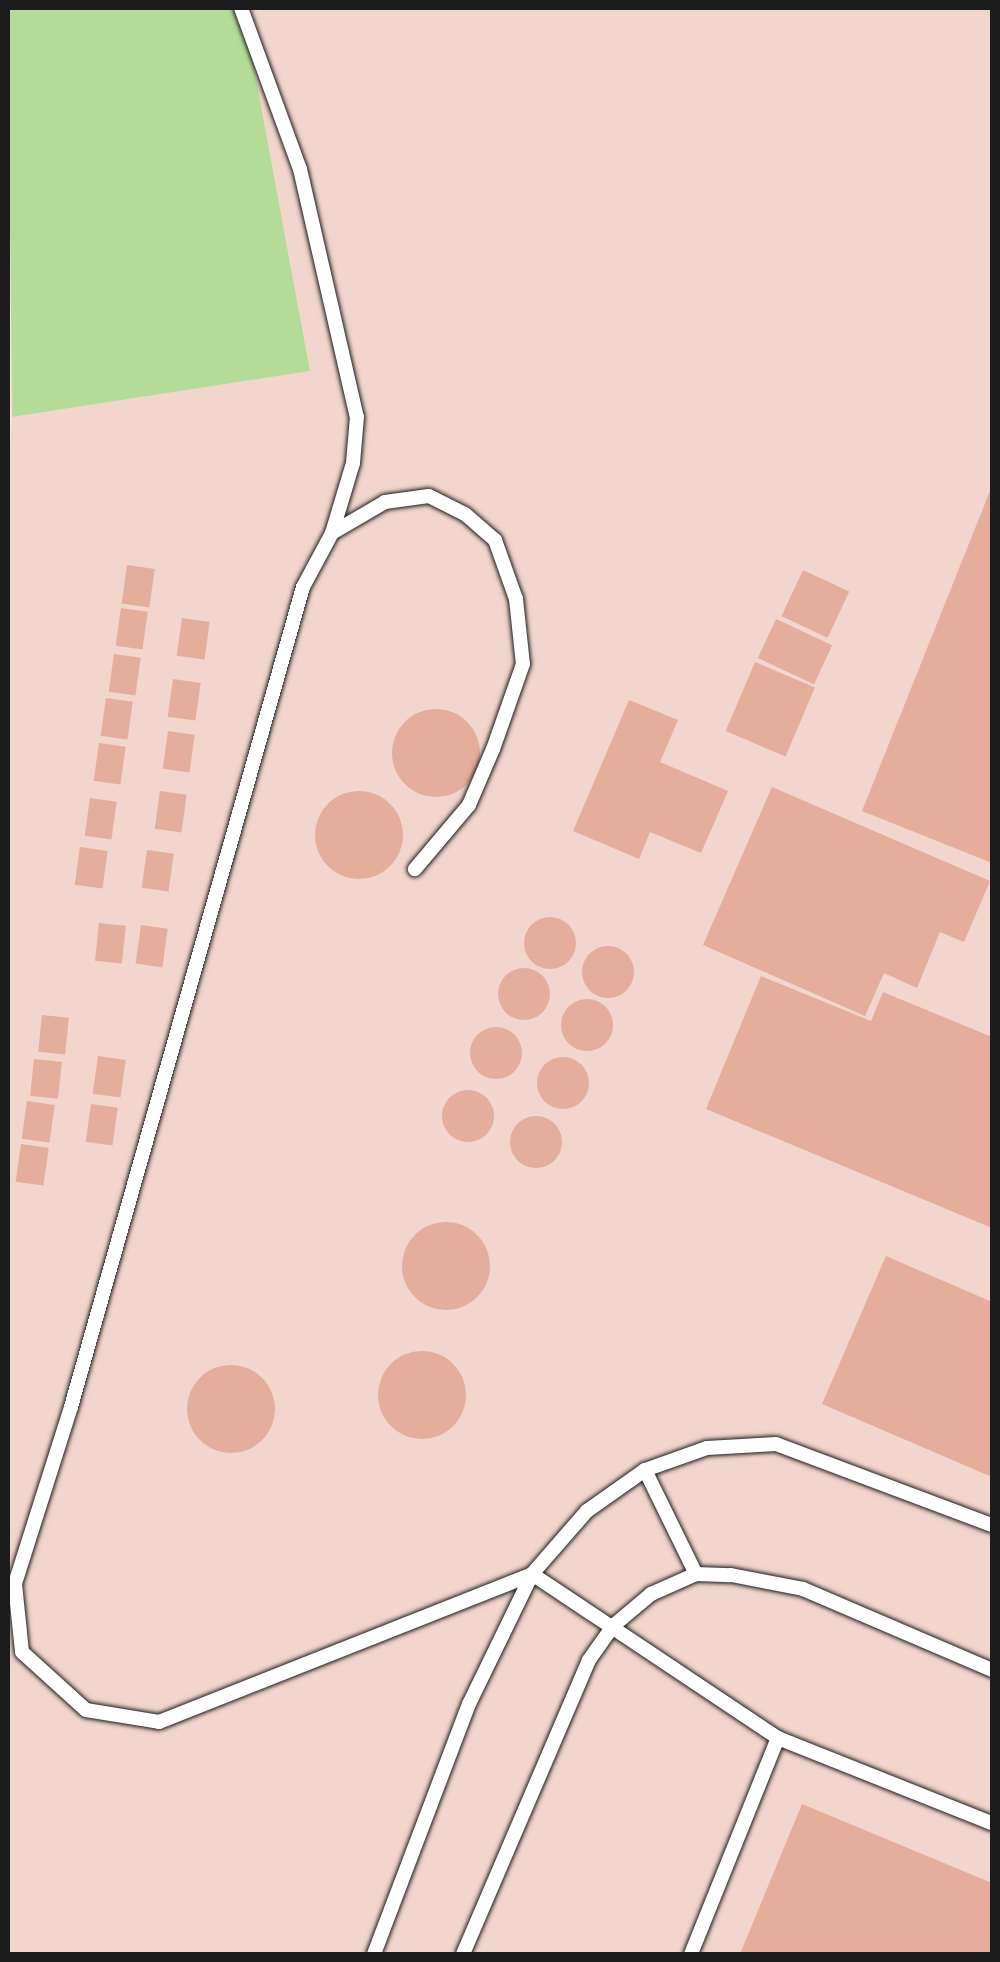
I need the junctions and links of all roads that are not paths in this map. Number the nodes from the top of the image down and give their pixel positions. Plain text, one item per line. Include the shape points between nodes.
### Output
1 (241, 8) edge
2 (332, 532) junction
3 (415, 869) dead end
4 (645, 1470) junction
5 (992, 1525) edge
6 (532, 1574) junction
7 (696, 1574) junction
8 (613, 1626) junction
9 (992, 1670) edge
10 (778, 1738) junction
11 (992, 1823) edge
12 (374, 1954) edge
13 (464, 1954) edge
14 (691, 1954) edge

1 - 2 lane via 300,169 357,417
2 - 3 lane via 385,502 430,496 495,540 516,599 523,664 493,749 469,804
2 - 6 lane via 298,606 15,1584 22,1652 86,1710 158,1722
4 - 5 lane via 707,1448 776,1444
4 - 6 lane via 587,1511
4 - 7 lane
6 - 8 lane
6 - 12 lane via 469,1704
7 - 8 lane via 651,1594
7 - 9 lane via 803,1589
8 - 10 lane
8 - 13 lane via 588,1660
10 - 11 lane
10 - 14 lane

